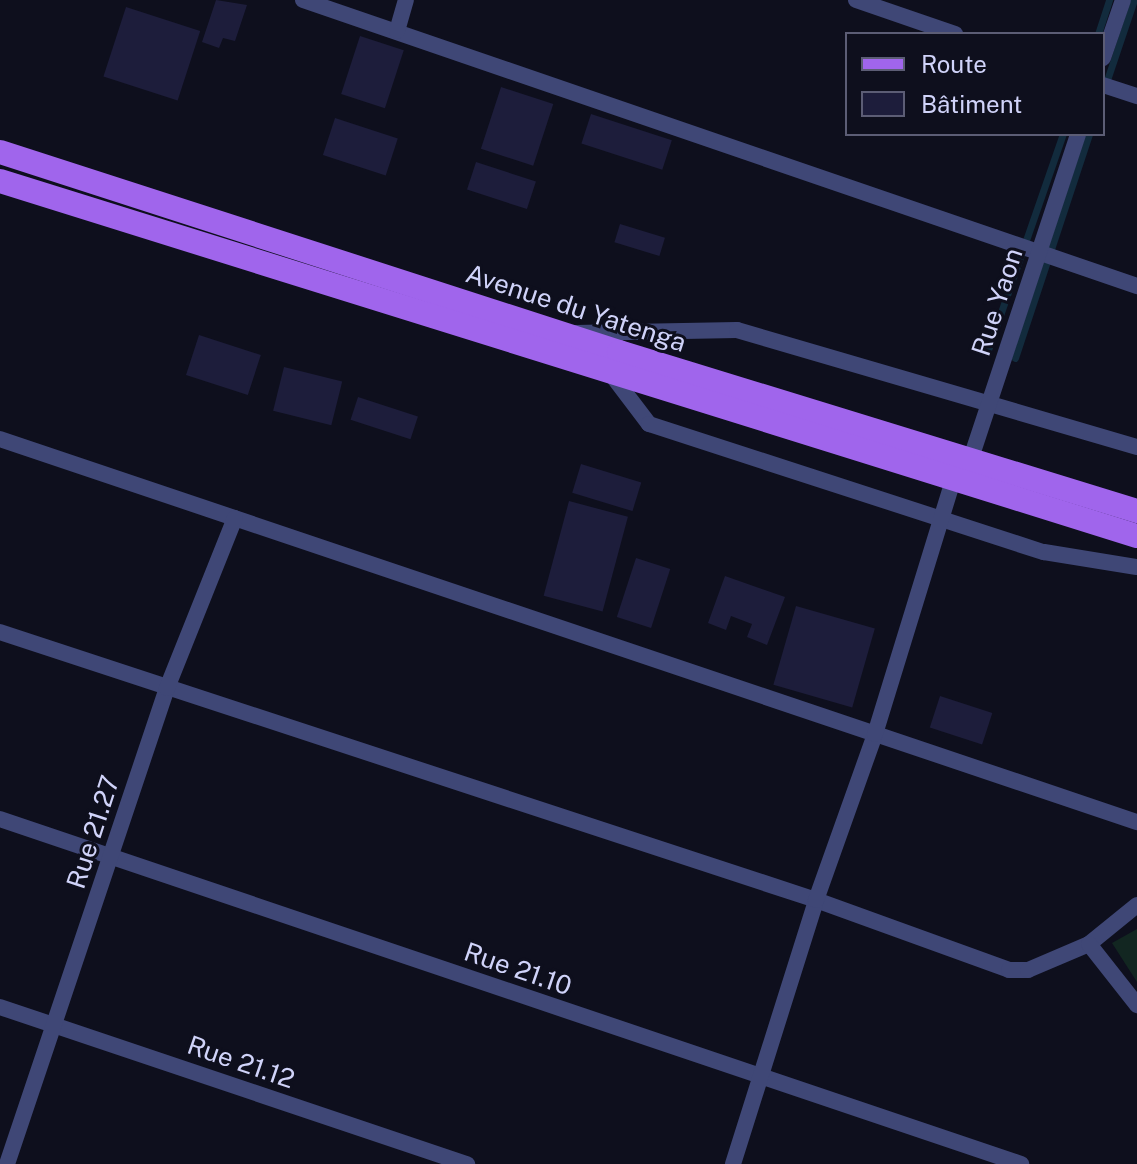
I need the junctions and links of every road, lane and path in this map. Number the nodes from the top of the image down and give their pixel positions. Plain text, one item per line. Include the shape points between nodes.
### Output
1 (303, 0) edge
2 (406, 0) edge
3 (856, 0) edge
4 (1123, 0) edge
5 (397, 31) junction
6 (949, 32) edge
7 (1105, 52) edge
8 (1105, 86) edge
9 (1137, 96) edge
10 (1077, 136) edge
11 (0, 152) edge
12 (0, 181) edge
13 (1039, 254) junction
14 (1137, 286) edge
15 (560, 333) junction
16 (611, 374) junction
17 (988, 407) junction
18 (0, 439) edge
19 (1137, 447) edge
20 (970, 461) junction
21 (953, 480) junction
22 (1137, 511) edge
23 (235, 518) junction
24 (940, 522) junction
25 (1137, 536) edge
26 (1137, 567) edge
27 (0, 632) edge
28 (167, 688) junction
29 (875, 734) junction
30 (0, 819) edge
31 (1137, 822) edge
32 (110, 856) junction
33 (816, 900) junction
34 (1137, 905) edge
35 (1089, 944) junction
36 (1137, 1005) edge
37 (0, 1007) edge
38 (55, 1024) junction
39 (764, 1077) junction
40 (7, 1164) edge
41 (467, 1164) edge
42 (733, 1164) edge
43 (1021, 1164) edge

1 - 5 street
2 - 5 street
3 - 6 street
4 - 7 street
5 - 13 street
8 - 9 street
10 - 13 street, Rue Yaon
11 - 15 main road, Avenue du Yatenga
12 - 16 main road, Avenue du Yatenga
13 - 14 street
13 - 17 street, Rue Yaon
15 - 17 street via 737,330
15 - 20 main road, Avenue du Yatenga
16 - 21 main road, Avenue du Yatenga
16 - 24 street via 649,424
17 - 19 street
17 - 20 street, Rue Yaon
18 - 23 street
20 - 21 street, Rue Yaon
20 - 22 main road, Avenue du Yatenga
21 - 24 street
21 - 25 main road, Avenue du Yatenga
23 - 28 street, Rue 21.27
23 - 29 street
24 - 26 street via 1044,552
24 - 29 street
27 - 28 street
28 - 32 street, Rue 21.27
28 - 33 street
29 - 31 street
29 - 33 street
30 - 32 street, Rue 21.10
32 - 38 street, Rue 21.27
32 - 39 street, Rue 21.10
33 - 35 street via 1009,970 1028,970
33 - 39 street
34 - 35 street
35 - 36 street
37 - 38 street, Rue 21.12
38 - 40 street, Rue 21.27
38 - 41 street, Rue 21.12
39 - 42 street
39 - 43 street, Rue 21.10

